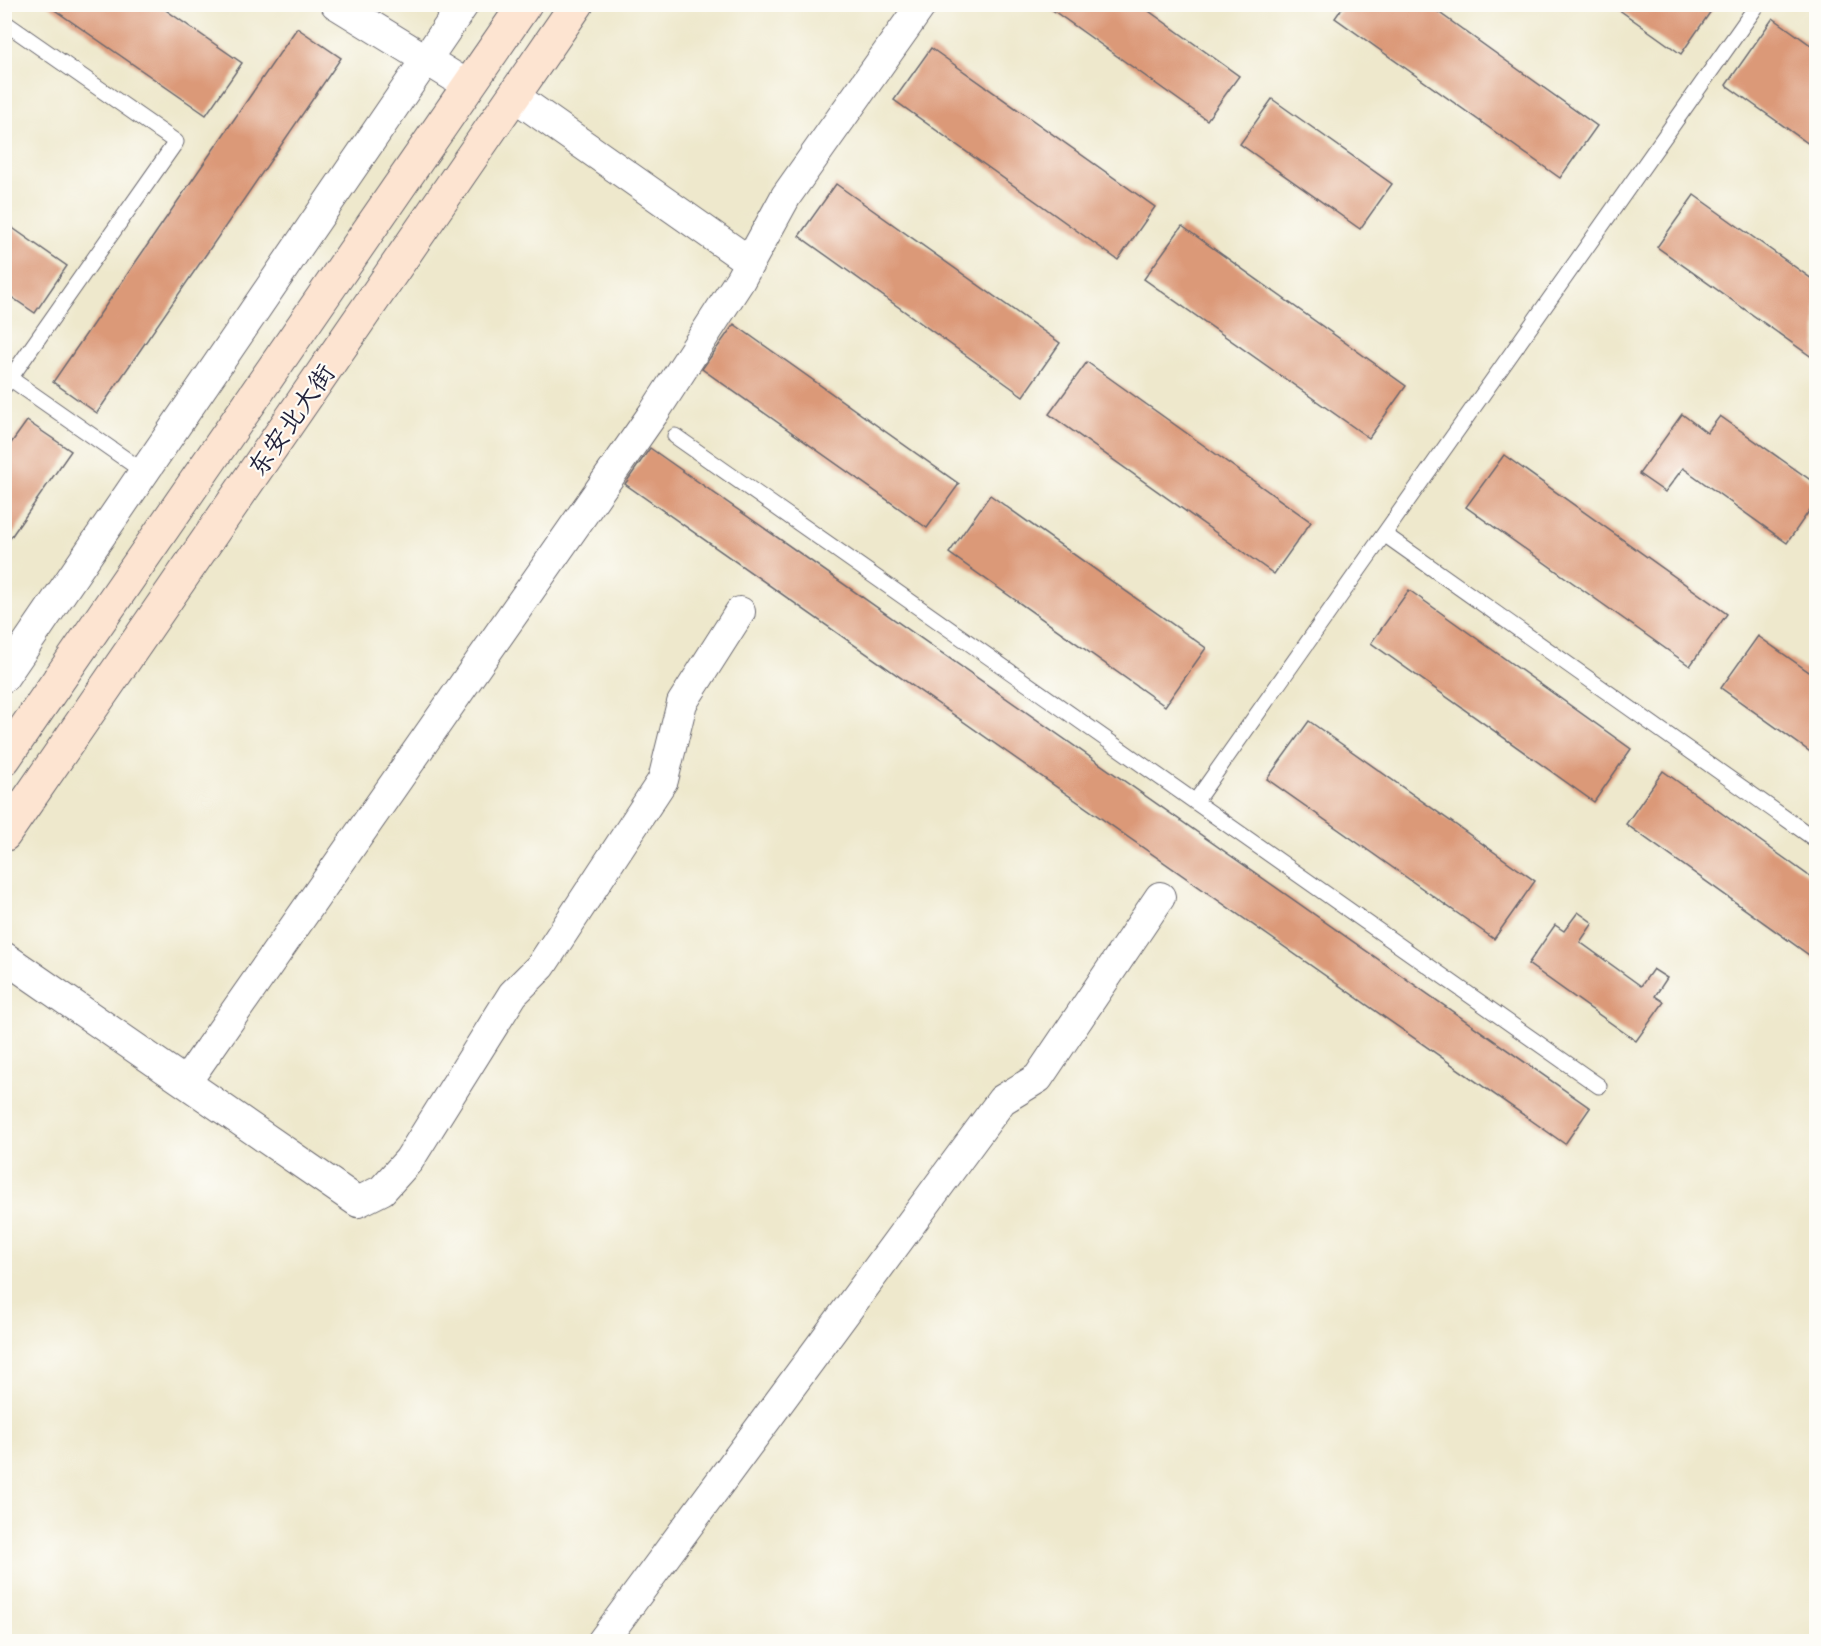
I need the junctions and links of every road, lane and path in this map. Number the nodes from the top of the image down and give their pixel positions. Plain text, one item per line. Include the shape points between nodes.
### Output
1 (336, 4) edge
2 (464, 4) edge
3 (525, 4) edge
4 (577, 4) edge
5 (922, 4) edge
6 (1758, 4) edge
7 (4, 22) edge
8 (426, 60) junction
9 (469, 86) junction
10 (514, 96) junction
11 (750, 262) junction
12 (8, 383) edge
13 (675, 436) dead end
14 (144, 472) junction
15 (1384, 534) junction
16 (740, 612) dead end
17 (4, 677) edge
18 (4, 759) edge
19 (1195, 802) junction
20 (4, 835) edge
21 (1816, 840) edge
22 (1160, 897) dead end
23 (4, 957) edge
24 (186, 1082) junction
25 (1599, 1086) dead end
26 (602, 1641) edge

1 - 8 street
2 - 8 street
3 - 9 main road, 东安北大街
4 - 10 main road, 东安北大街
5 - 11 street via 786,196
6 - 15 lane
7 - 12 lane via 176,142
8 - 9 street
8 - 14 street
9 - 18 main road, 东安北大街
10 - 11 street
10 - 20 main road, 东安北大街
11 - 24 street via 655,411
12 - 14 lane
13 - 19 lane
14 - 17 street
15 - 19 lane
15 - 21 lane
16 - 24 street via 682,703 663,780 541,966 513,994 409,1160 382,1190 358,1202
19 - 25 lane
22 - 26 street via 1038,1078 1002,1100
23 - 24 street

